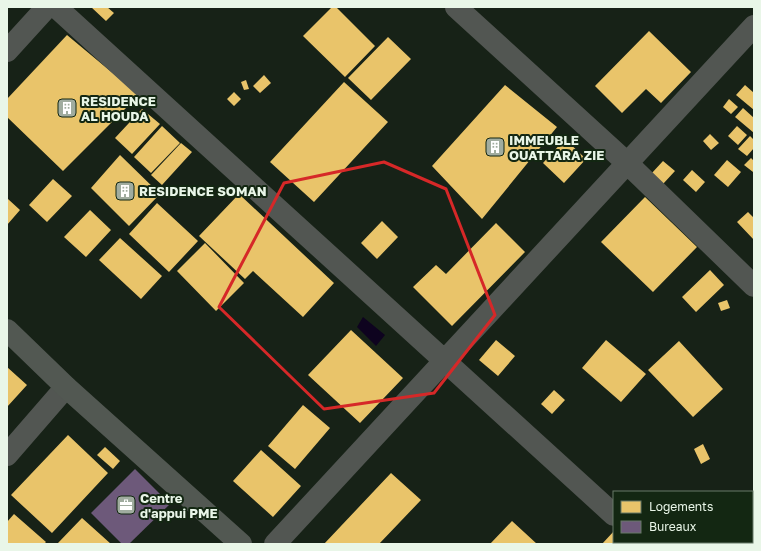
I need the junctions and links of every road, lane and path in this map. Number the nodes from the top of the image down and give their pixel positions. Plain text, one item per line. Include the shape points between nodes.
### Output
1 (47, 7) edge
2 (56, 7) edge
3 (456, 7) edge
4 (754, 26) edge
5 (7, 51) edge
6 (627, 163) junction
7 (754, 286) edge
8 (7, 330) edge
9 (444, 362) junction
10 (66, 387) junction
11 (7, 455) edge
12 (613, 514) edge
13 (241, 544) edge
14 (275, 544) edge

1 - 5 street
2 - 9 street
3 - 6 street
4 - 6 street
6 - 7 street
6 - 9 street
8 - 10 street
9 - 12 street
9 - 14 street
10 - 11 street
10 - 13 street

